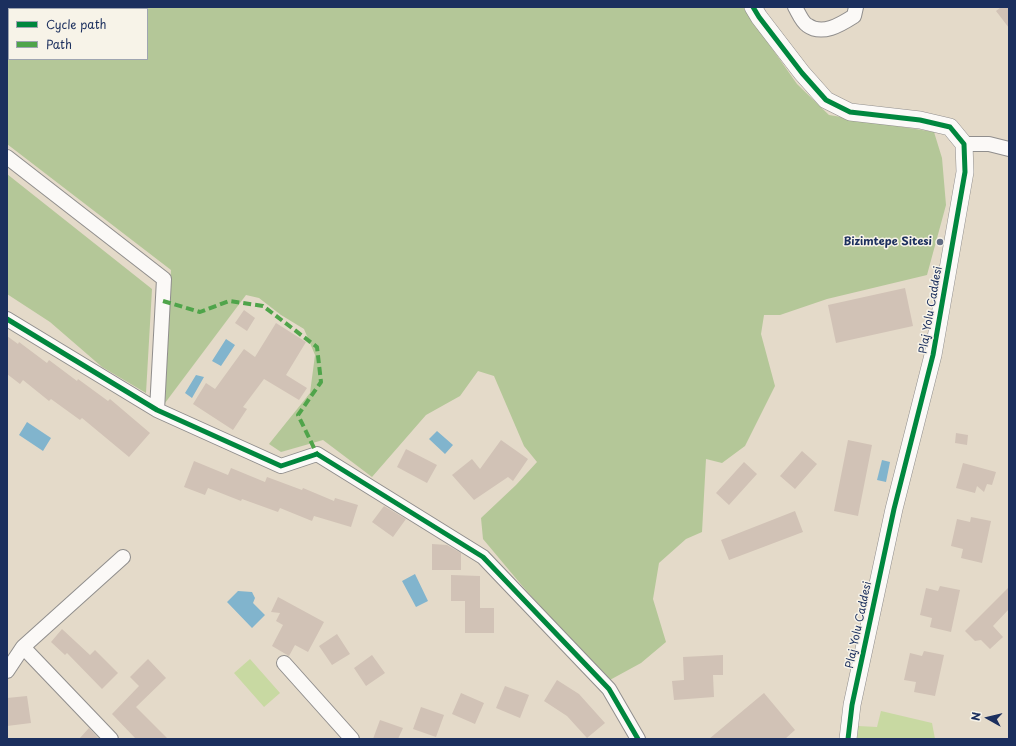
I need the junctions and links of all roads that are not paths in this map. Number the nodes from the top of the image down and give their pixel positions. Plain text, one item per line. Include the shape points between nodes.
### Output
1 (754, 7) edge
2 (795, 7) edge
3 (856, 7) edge
4 (964, 144) junction
5 (1009, 149) edge
6 (7, 157) edge
7 (7, 319) edge
8 (157, 410) junction
9 (123, 557) dead end
10 (23, 647) junction
11 (284, 663) dead end
12 (7, 670) edge
13 (111, 739) edge
14 (352, 739) edge
15 (638, 739) edge
16 (848, 739) edge

1 - 4 street via 802,73 826,100 850,112 920,120 950,127
2 - 3 street via 807,25 822,31 854,16
4 - 5 street via 990,144
4 - 16 street, Plaj Yolu Caddesi via 965,172 933,355 894,508 852,704
6 - 8 street via 164,279
7 - 8 street
8 - 15 street via 280,466 317,454 483,557 609,689
9 - 10 street
10 - 12 street
10 - 13 street
11 - 14 street

